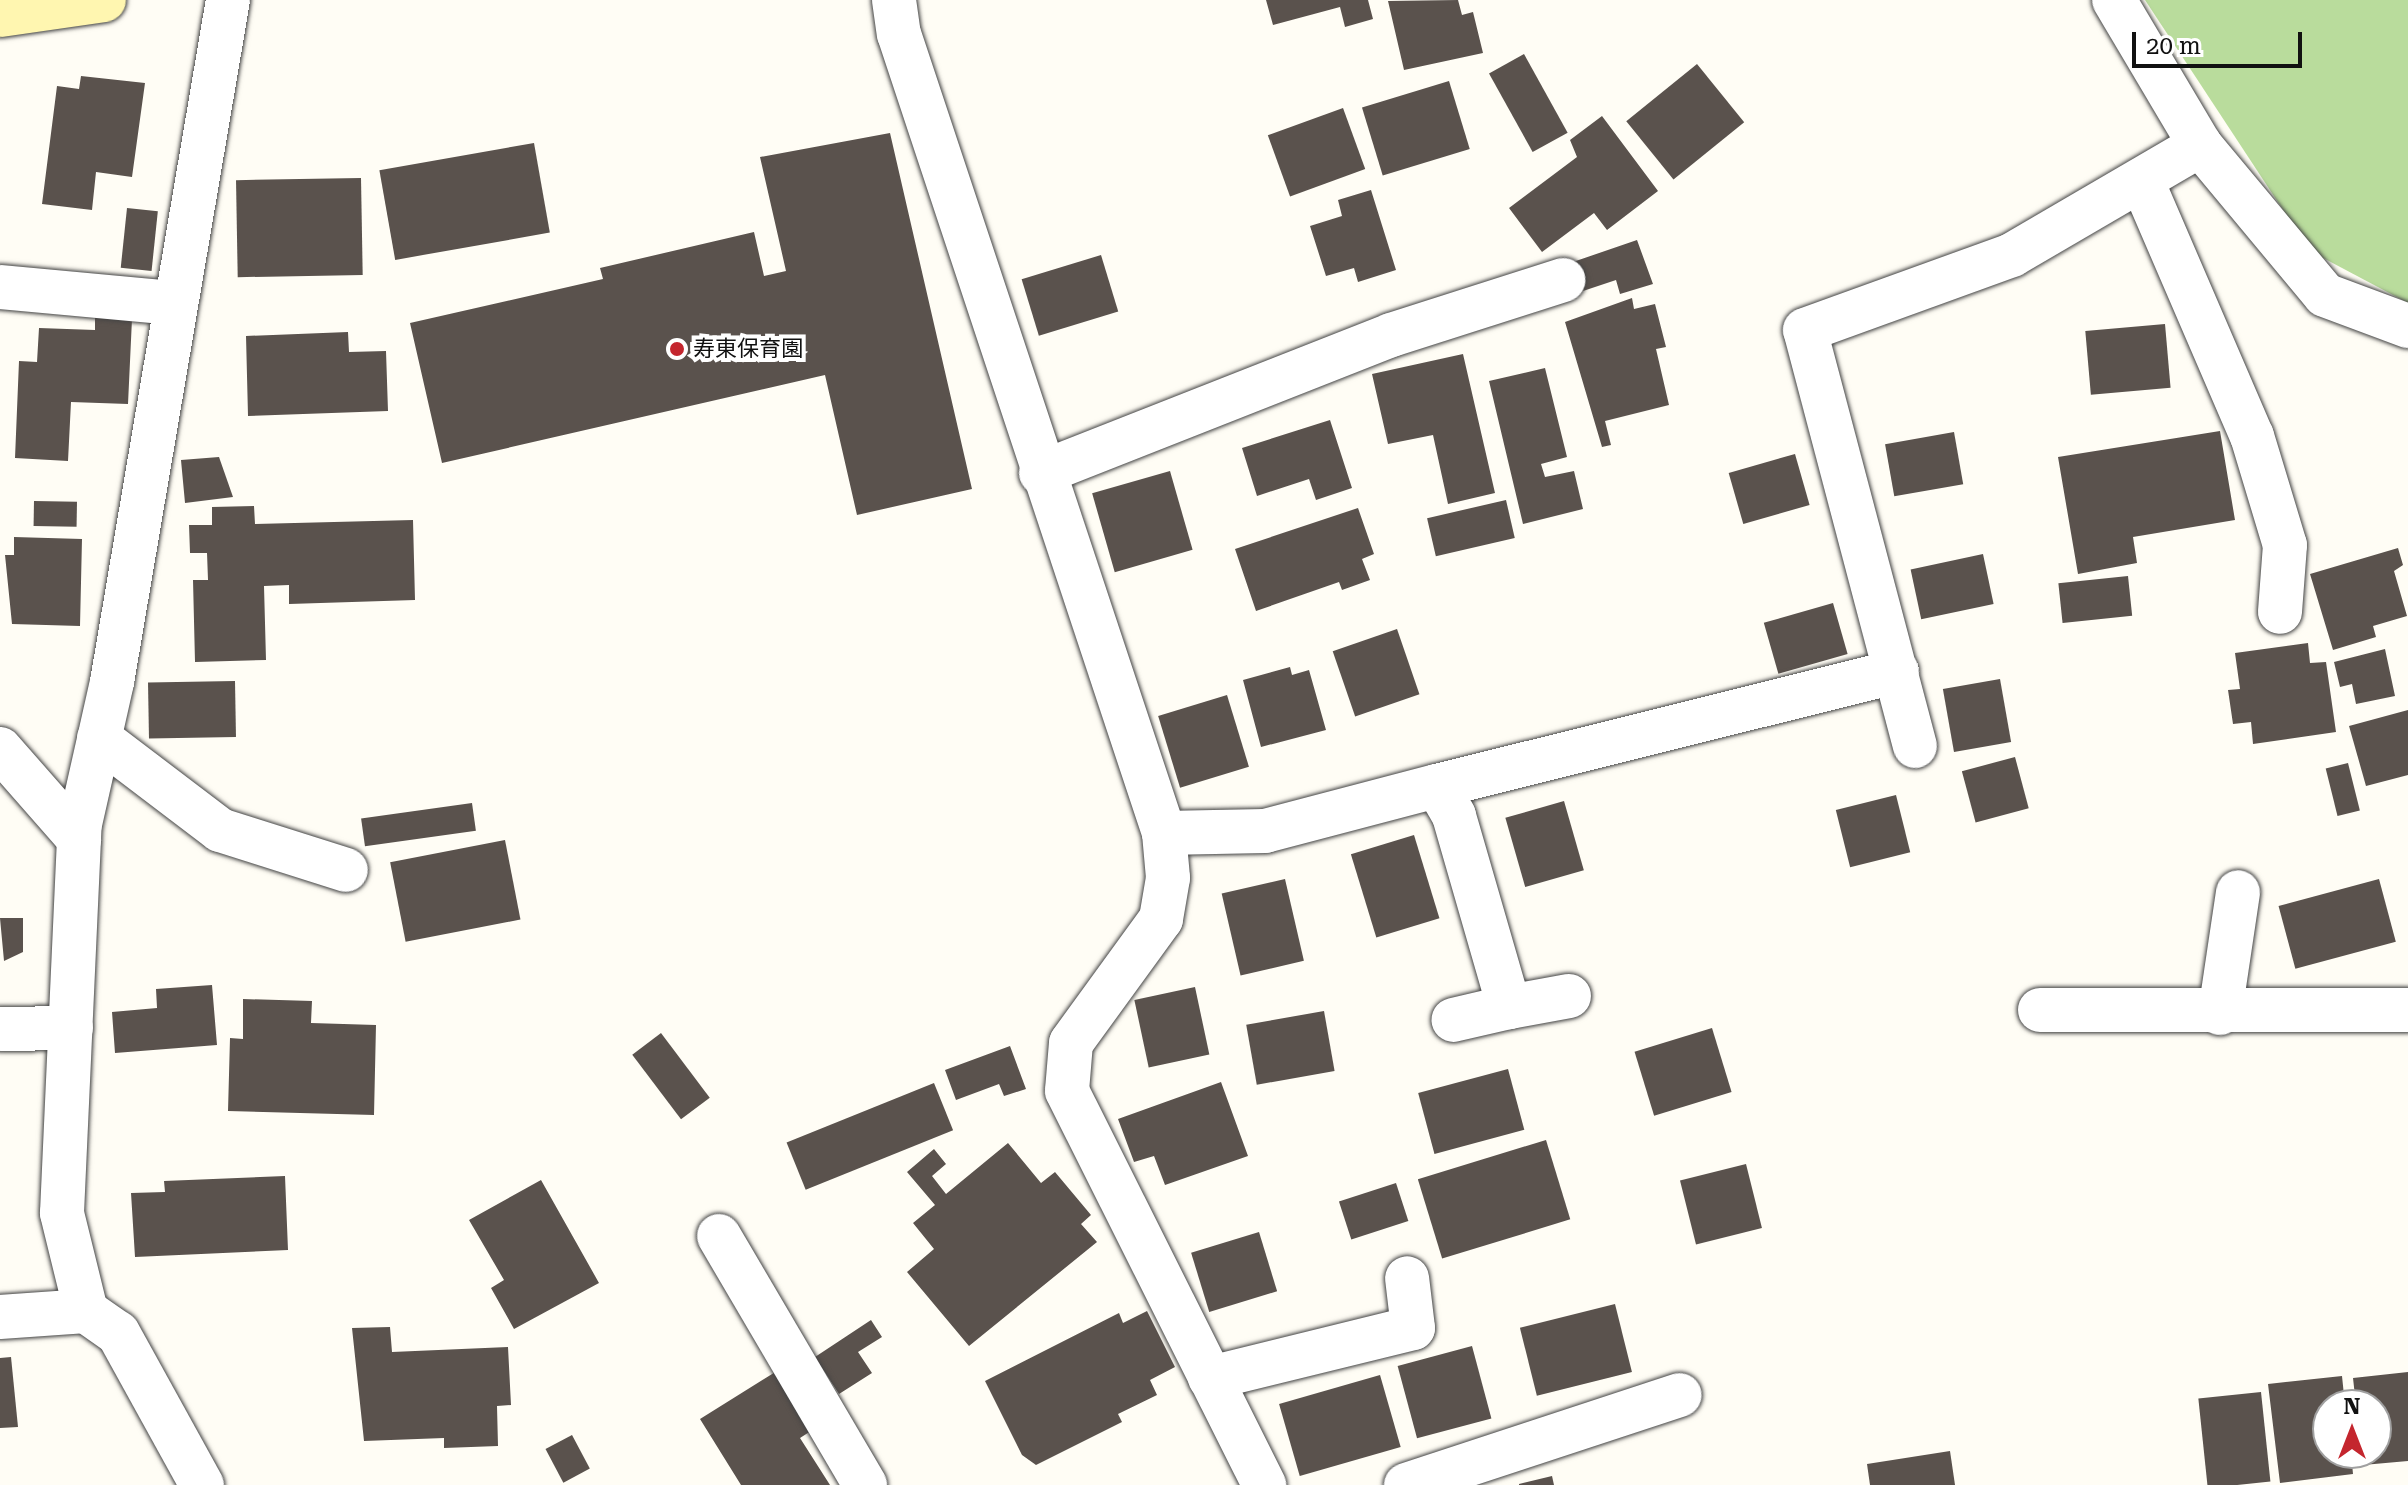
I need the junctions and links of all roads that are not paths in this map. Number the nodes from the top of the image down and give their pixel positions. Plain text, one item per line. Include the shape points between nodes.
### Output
1 (104, 0) edge
2 (228, 0) edge
3 (894, 0) edge
4 (2114, 0) edge
5 (0, 15) edge
6 (2200, 145) junction
7 (2142, 181) junction
8 (1563, 280) dead end
9 (0, 287) edge
10 (174, 303) junction
11 (2408, 326) edge
12 (1041, 473) junction
13 (2280, 612) dead end
14 (1897, 671) junction
15 (99, 738) junction
16 (1915, 746) dead end
17 (0, 749) edge
18 (1437, 786) junction
19 (1164, 833) junction
20 (79, 839) junction
21 (346, 870) dead end
22 (2238, 892) dead end
23 (1569, 996) dead end
24 (1509, 1007) junction
25 (2040, 1010) dead end
26 (2408, 1010) edge
27 (2220, 1013) junction
28 (1453, 1020) dead end
29 (71, 1028) junction
30 (0, 1029) edge
31 (719, 1236) dead end
32 (1407, 1278) dead end
33 (86, 1311) junction
34 (0, 1317) edge
35 (1210, 1378) junction
36 (1680, 1395) dead end
37 (202, 1485) edge
38 (865, 1485) edge
39 (1264, 1485) edge
40 (1406, 1485) edge

1 - 5 main road
2 - 10 street
3 - 12 street
4 - 6 street
6 - 7 street
6 - 11 street via 2325,295
7 - 13 street via 2252,436 2285,545
7 - 14 street via 2012,255 1805,330
8 - 12 street via 1391,335
9 - 10 street
10 - 15 street
12 - 19 street
14 - 16 street
14 - 18 street
15 - 20 street
15 - 21 street via 220,830
17 - 20 street
18 - 19 street via 1265,831
18 - 24 street via 1454,816
19 - 35 street via 1168,878 1161,919 1071,1043 1067,1091
20 - 29 street
22 - 27 street
23 - 24 street
24 - 28 street
25 - 27 street
26 - 27 street
29 - 30 street
29 - 33 street via 62,1213
31 - 38 street
32 - 35 street via 1413,1328
33 - 34 street
33 - 37 street via 118,1333
35 - 39 street
36 - 40 street

